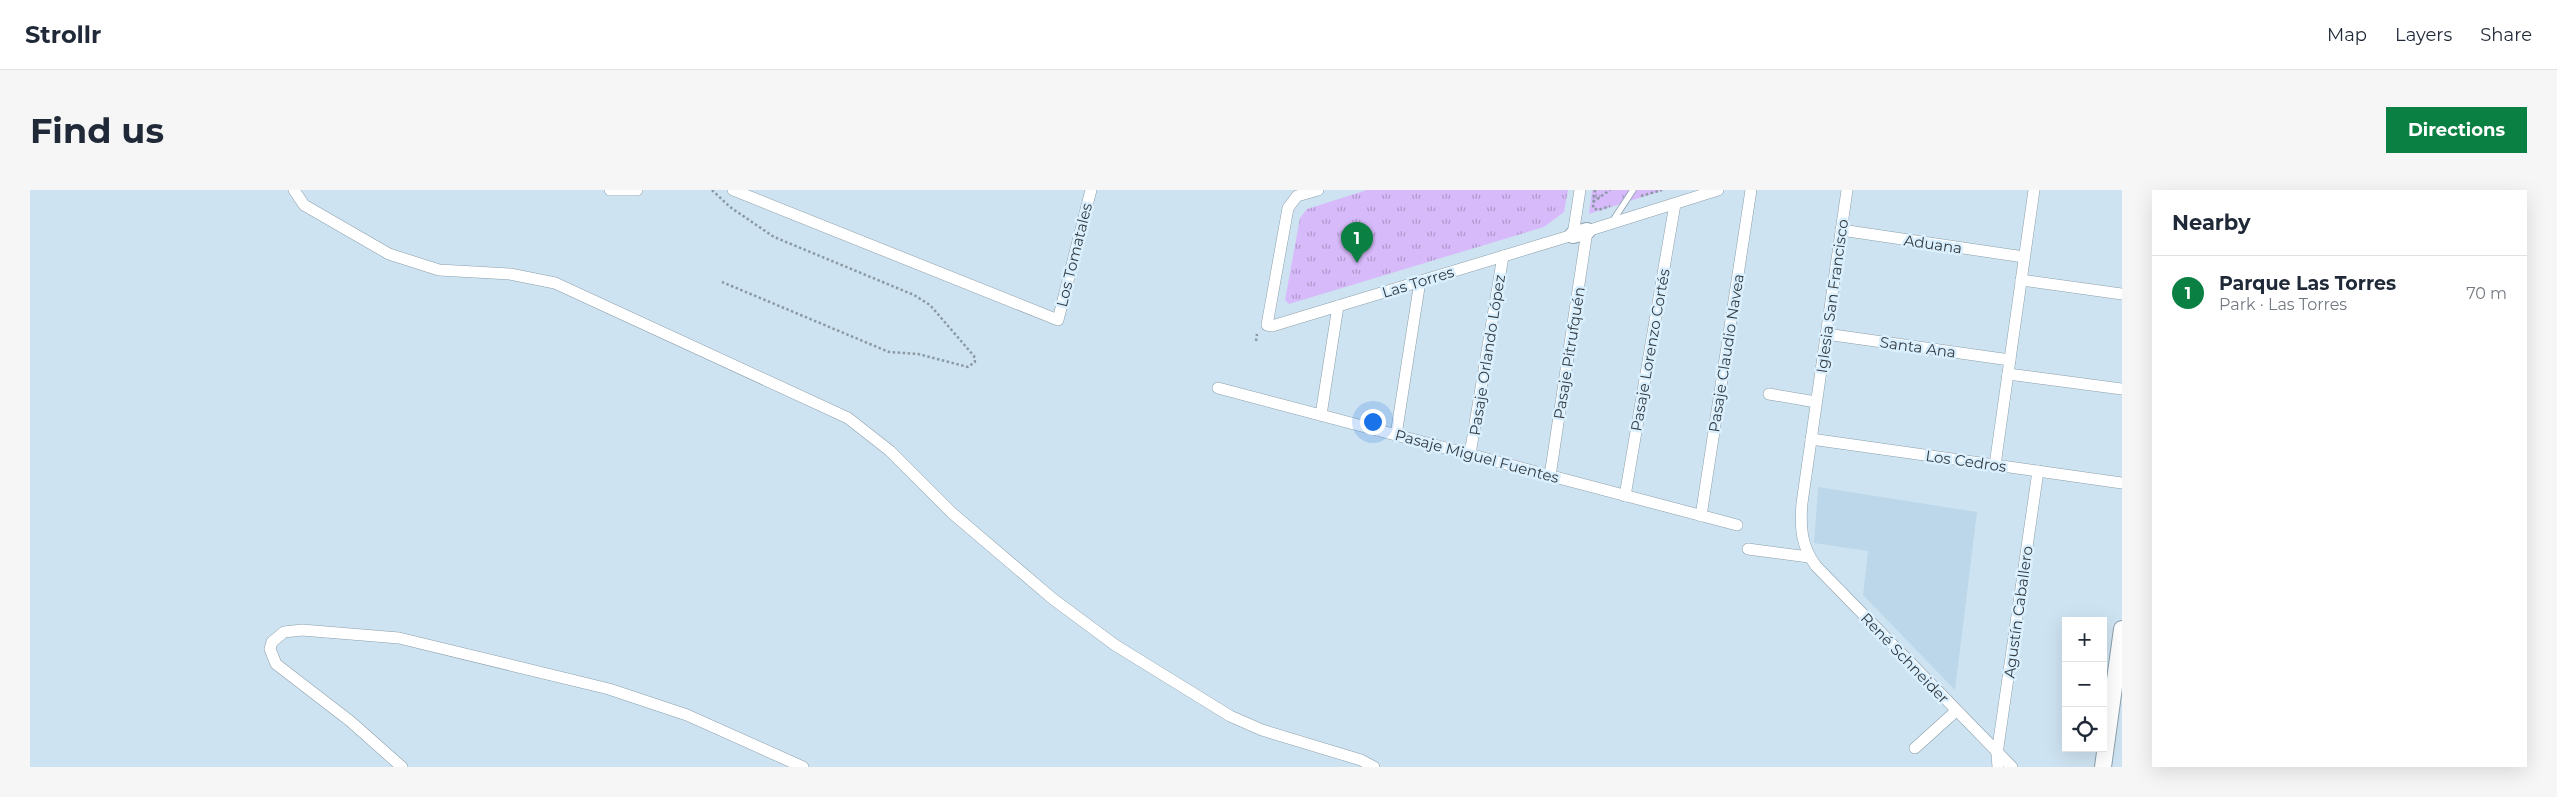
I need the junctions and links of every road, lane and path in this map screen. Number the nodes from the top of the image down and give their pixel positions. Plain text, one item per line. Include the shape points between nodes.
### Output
1 (294, 190) edge
2 (610, 190) edge
3 (637, 190) edge
4 (712, 190) edge
5 (733, 190) edge
6 (1091, 190) edge
7 (1318, 190) edge
8 (1580, 190) edge
9 (1610, 190) edge
10 (1633, 190) edge
11 (1718, 190) edge
12 (1751, 190) edge
13 (1847, 190) edge
14 (2034, 190) edge
15 (1593, 202) dead end
16 (1675, 204) junction
17 (1611, 224) junction
18 (1841, 230) junction
19 (1580, 233) junction
20 (1503, 256) junction
21 (2024, 257) junction
22 (2021, 280) junction
23 (1420, 281) junction
24 (722, 282) dead end
25 (2122, 294) edge
26 (1338, 306) junction
27 (1258, 332) dead end
28 (1826, 334) junction
29 (1256, 341) dead end
30 (2010, 360) junction
31 (2008, 374) junction
32 (1218, 388) dead end
33 (2122, 389) edge
34 (1769, 394) dead end
35 (1816, 402) junction
36 (1321, 415) junction
37 (1396, 435) junction
38 (1811, 439) junction
39 (1470, 454) junction
40 (1995, 465) junction
41 (2038, 471) junction
42 (1550, 476) junction
43 (2122, 483) edge
44 (1625, 496) junction
45 (1701, 516) junction
46 (1736, 525) dead end
47 (1803, 544) joint
48 (1748, 549) dead end
49 (1808, 557) junction
50 (2122, 629) edge
51 (1956, 711) junction
52 (1915, 748) dead end
53 (1997, 754) junction
54 (402, 767) edge
55 (803, 767) edge
56 (1374, 767) edge
57 (1998, 767) edge
58 (2012, 767) edge
59 (2103, 767) edge

1 - 56 street via 304,205 388,254 439,270 510,274 555,283 848,418 890,451 952,513 1046,593 1115,645 1230,716 1262,730 1362,760
2 - 3 street
4 - 24 path via 730,207 774,237 903,289 930,305 976,362 968,367 918,354 889,352
5 - 6 street, Los Tomatales via 1058,320
7 - 26 street, Las Torres via 1297,196 1288,208 1266,325
8 - 19 street, Pasaje Pitrufquén
9 - 15 path
10 - 17 lane
11 - 16 street, Las Torres
12 - 45 street, Pasaje Claudio Navea
13 - 18 street, Iglesia San Francisco
14 - 21 street
16 - 17 street, Las Torres
16 - 44 street, Pasaje Lorenzo Cortés
17 - 19 street, Las Torres
18 - 21 street, Aduana
18 - 28 street, Iglesia San Francisco
19 - 20 street, Las Torres
19 - 42 street, Pasaje Pitrufquén
20 - 23 street, Las Torres
20 - 39 street, Pasaje Orlando López
21 - 22 street
22 - 25 street
22 - 30 street
23 - 26 street, Las Torres
23 - 37 street
26 - 36 street
27 - 29 path
28 - 30 street, Santa Ana
28 - 35 street, Iglesia San Francisco
30 - 31 street
31 - 33 street
31 - 40 street
32 - 36 street, Pasaje Miguel Fuentes
34 - 35 street
35 - 38 street, Iglesia San Francisco
36 - 37 street, Pasaje Miguel Fuentes
37 - 39 street, Pasaje Miguel Fuentes
38 - 40 street, Los Cedros
38 - 47 street, Iglesia San Francisco via 1800,520
39 - 42 street, Pasaje Miguel Fuentes
40 - 41 street, Los Cedros
41 - 43 street, Los Cedros
41 - 53 street, Agustín Caballero
42 - 44 street, Pasaje Miguel Fuentes
44 - 45 street, Pasaje Miguel Fuentes
45 - 46 street, Pasaje Miguel Fuentes
47 - 49 street, René Schneider
48 - 49 street
49 - 51 street, René Schneider
50 - 59 street
51 - 52 street
51 - 53 street, René Schneider
53 - 57 street, Agustín Caballero
53 - 58 street, René Schneider
54 - 55 street via 350,721 276,664 270,649 272,642 284,632 302,630 399,638 609,689 687,715

